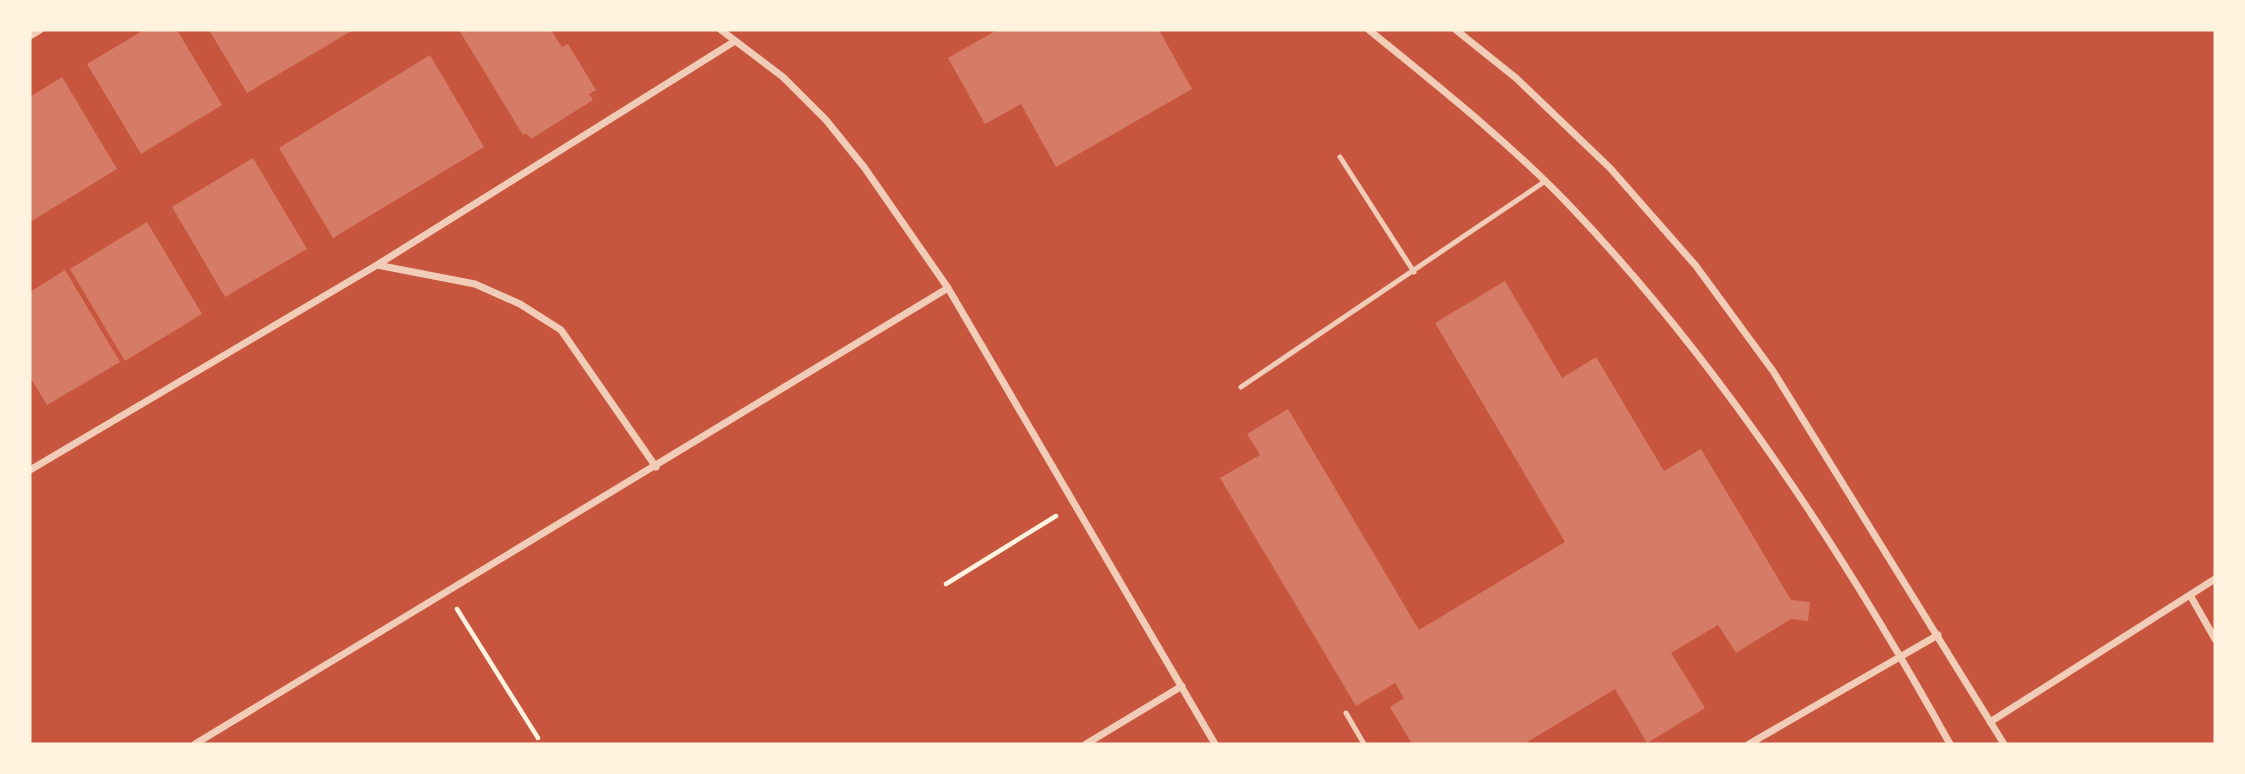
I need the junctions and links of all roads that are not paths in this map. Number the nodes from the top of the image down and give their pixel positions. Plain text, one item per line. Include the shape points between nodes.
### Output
1 (40, 30) edge
2 (721, 30) edge
3 (1369, 30) edge
4 (1456, 30) edge
5 (30, 36) edge
6 (736, 41) junction
7 (1340, 157) dead end
8 (1544, 182) junction
9 (377, 265) junction
10 (1414, 272) junction
11 (948, 288) junction
12 (1241, 387) dead end
13 (656, 467) junction
14 (30, 470) edge
15 (2215, 579) edge
16 (2190, 595) junction
17 (1938, 635) junction
18 (2215, 639) edge
19 (1901, 657) junction
20 (1182, 686) junction
21 (1346, 713) dead end
22 (1990, 722) junction
23 (195, 744) edge
24 (1086, 744) edge
25 (1215, 744) edge
26 (1364, 744) edge
27 (1749, 744) edge
28 (1950, 744) edge
29 (2004, 744) edge

1 - 5 street
2 - 6 street
3 - 8 street via 1490,129
4 - 17 street via 1516,78 1610,168 1696,266 1773,371
6 - 9 street
6 - 11 street via 783,77 826,120
7 - 10 lane
8 - 10 lane
8 - 19 street via 1660,306 1740,408
9 - 13 street via 475,285 520,304 561,330
9 - 14 street
10 - 12 lane
11 - 13 street
11 - 20 street
13 - 23 street
15 - 16 street
16 - 18 street
16 - 22 street
17 - 19 street
17 - 22 street
19 - 27 street
19 - 28 street
20 - 24 street
20 - 25 street
21 - 26 lane
22 - 29 street

